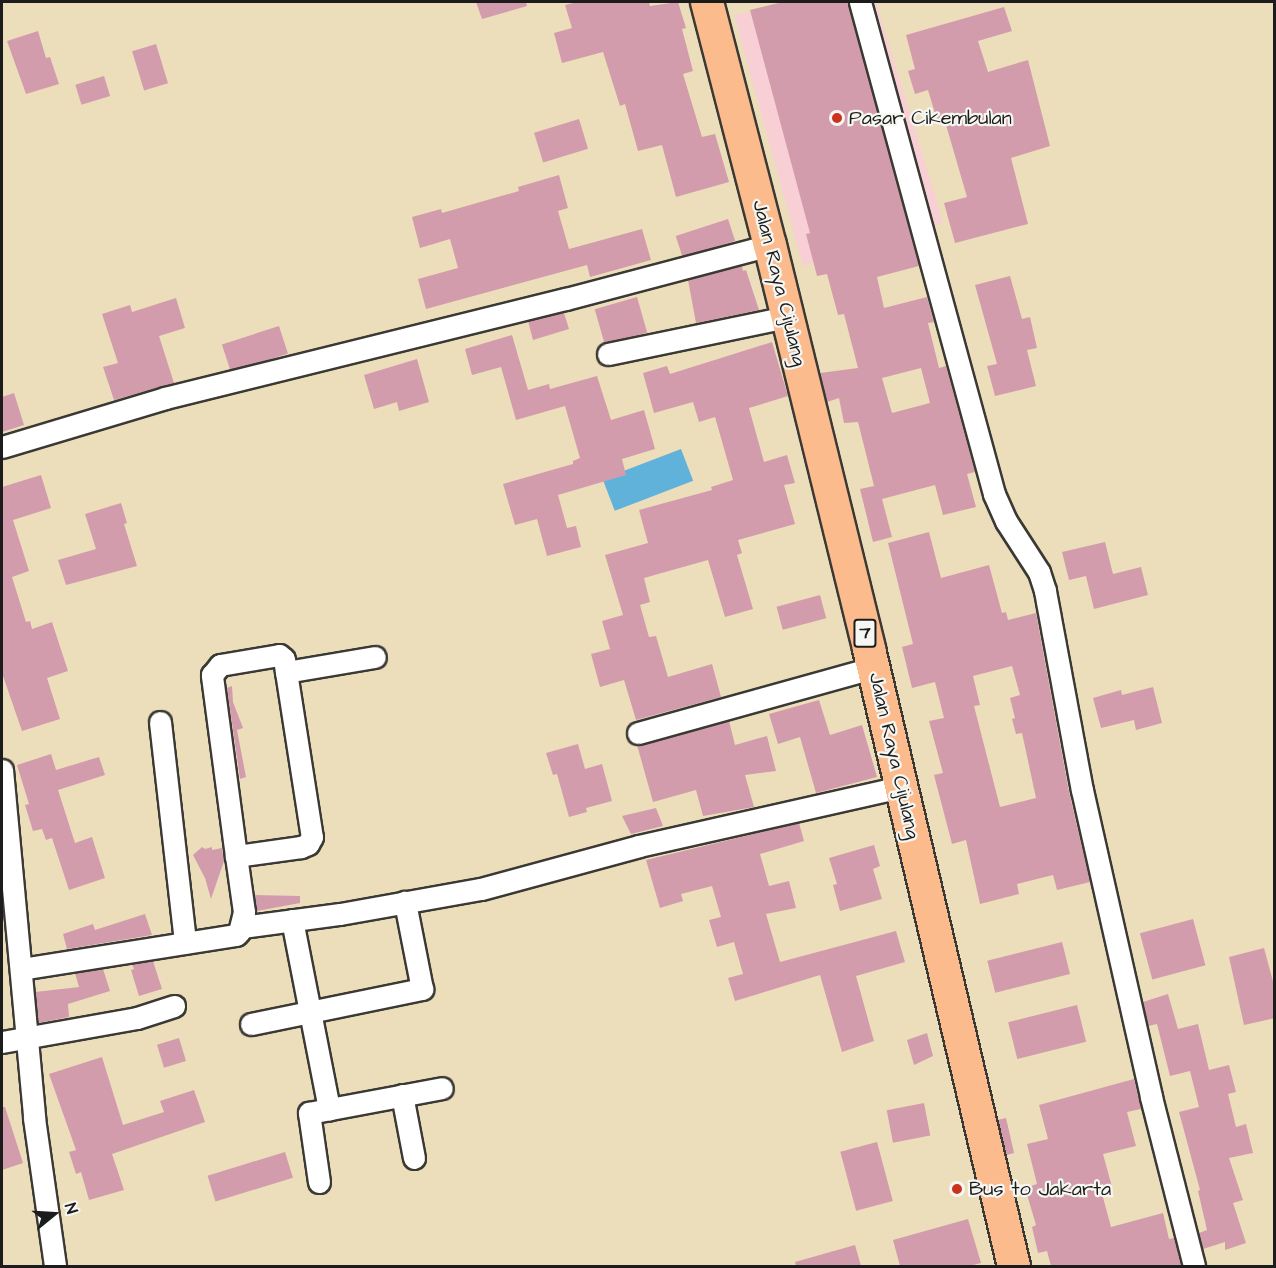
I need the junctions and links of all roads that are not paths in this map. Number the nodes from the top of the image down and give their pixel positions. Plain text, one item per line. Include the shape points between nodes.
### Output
1 (707, 2) edge
2 (860, 2) edge
3 (770, 245) junction
4 (788, 316) junction
5 (608, 354) dead end
6 (2, 447) edge
7 (375, 657) dead end
8 (873, 668) junction
9 (286, 672) junction
10 (160, 723) dead end
11 (638, 733) dead end
12 (2, 770) edge
13 (901, 787) junction
14 (236, 856) junction
15 (405, 902) junction
16 (292, 916) junction
17 (243, 923) junction
18 (185, 943) junction
19 (21, 969) junction
20 (174, 1006) dead end
21 (310, 1012) junction
22 (251, 1024) dead end
23 (27, 1036) junction
24 (2, 1042) edge
25 (441, 1088) dead end
26 (402, 1095) junction
27 (329, 1109) junction
28 (414, 1158) dead end
29 (319, 1182) dead end
30 (55, 1266) edge
31 (1014, 1266) edge
32 (1194, 1266) edge

1 - 3 highway, Jalan Raya Cijulang / 7
2 - 32 street via 994,494 1039,572 1045,591 1082,790 1151,1097
3 - 4 highway, Jalan Raya Cijulang / 7
3 - 6 street via 165,398
4 - 5 street
4 - 8 highway, Jalan Raya Cijulang / 7
7 - 9 street
8 - 11 street
8 - 13 highway, Jalan Raya Cijulang / 7
9 - 14 street via 312,837 301,847
9 - 14 street via 284,659 279,655 220,665 212,675
10 - 18 street
12 - 19 street
13 - 15 street via 639,846 481,889
13 - 31 highway, Jalan Raya Cijulang / 7
14 - 17 street
15 - 16 street
15 - 21 street via 422,989
16 - 17 street
16 - 21 street
17 - 18 street via 236,935
18 - 19 street
19 - 23 street
20 - 23 street via 137,1018
21 - 22 street
21 - 27 street
23 - 24 street
23 - 30 street
25 - 26 street
26 - 27 street
26 - 28 street
27 - 29 street via 309,1113

